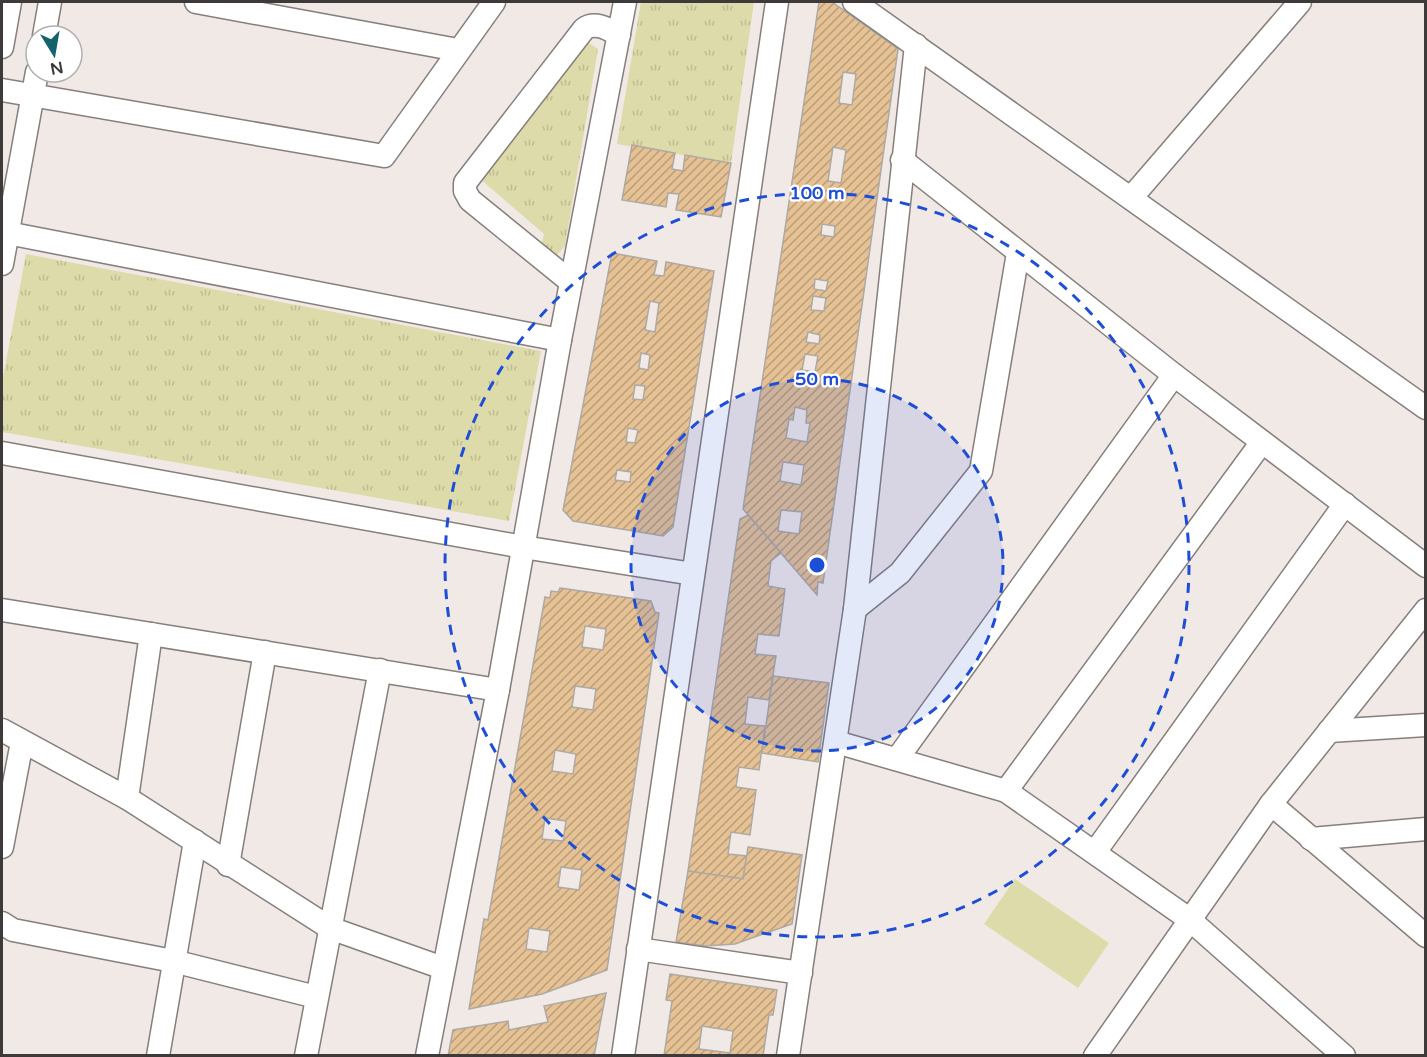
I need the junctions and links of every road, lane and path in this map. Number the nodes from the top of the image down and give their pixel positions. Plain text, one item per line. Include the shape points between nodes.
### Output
1 (10, 2) edge
2 (50, 2) edge
3 (196, 2) edge
4 (494, 2) edge
5 (625, 2) edge
6 (777, 2) edge
7 (854, 2) edge
8 (1300, 2) edge
9 (46, 24) edge
10 (619, 35) junction
11 (916, 45) junction
12 (2, 47) edge
13 (458, 50) junction
14 (35, 84) edge
15 (2, 90) edge
16 (33, 95) junction
17 (902, 160) junction
18 (1131, 198) junction
19 (4, 232) edge
20 (1018, 254) junction
21 (2, 264) edge
22 (571, 282) junction
23 (560, 340) junction
24 (1174, 375) junction
25 (1425, 408) edge
26 (1262, 441) junction
27 (2, 453) edge
28 (1344, 504) junction
29 (524, 547) junction
30 (1425, 566) edge
31 (693, 574) junction
32 (855, 609) junction
33 (2, 610) edge
34 (1425, 610) edge
35 (151, 634) junction
36 (265, 652) junction
37 (380, 670) junction
38 (498, 690) junction
39 (1425, 725) edge
40 (2, 730) edge
41 (1329, 731) junction
42 (22, 742) junction
43 (836, 742) junction
44 (897, 759) junction
45 (1006, 791) junction
46 (128, 798) junction
47 (1270, 804) junction
48 (1425, 829) edge
49 (1311, 839) junction
50 (195, 842) junction
51 (2, 847) edge
52 (1095, 852) junction
53 (228, 864) junction
54 (1190, 919) junction
55 (2, 923) edge
56 (330, 928) junction
57 (1425, 936) edge
58 (638, 949) junction
59 (173, 961) junction
60 (443, 968) junction
61 (801, 973) junction
62 (316, 997) junction
63 (1103, 1052) edge
64 (158, 1056) edge
65 (306, 1056) edge
66 (427, 1056) edge
67 (623, 1056) edge
68 (788, 1056) edge
69 (1344, 1056) edge

1 - 12 street
2 - 9 street
3 - 13 street
4 - 13 street
5 - 10 street
6 - 31 street
7 - 11 street
8 - 18 street
10 - 22 street
10 - 22 street via 600,26 584,29 465,183 471,200
11 - 17 street
11 - 18 street
13 - 16 street via 384,156
14 - 16 street
15 - 16 street
16 - 19 street
17 - 20 street
17 - 32 street
18 - 25 street
19 - 21 street
19 - 23 street
20 - 24 street
20 - 32 street via 981,471 900,573
22 - 23 street
23 - 29 street
24 - 26 street
24 - 44 street
26 - 28 street
26 - 45 street
27 - 29 street
28 - 30 street
28 - 52 street
29 - 31 street
29 - 38 street
31 - 58 street
32 - 43 street
33 - 35 street
34 - 41 street
35 - 36 street
35 - 46 street
36 - 37 street
36 - 53 street
37 - 38 street
37 - 56 street
38 - 60 street
39 - 41 street
40 - 42 street
41 - 47 street
42 - 46 street
42 - 51 street
43 - 44 street
43 - 61 street
44 - 45 street
45 - 52 street
46 - 50 street
47 - 49 street
47 - 54 street
48 - 49 street
49 - 57 street
50 - 53 street
50 - 59 street
52 - 54 street
53 - 56 street
54 - 63 street
54 - 69 street
55 - 59 street via 13,930
56 - 60 street
56 - 62 street
58 - 61 street
58 - 67 street
59 - 62 street
59 - 64 street
60 - 66 street
61 - 68 street
62 - 65 street

